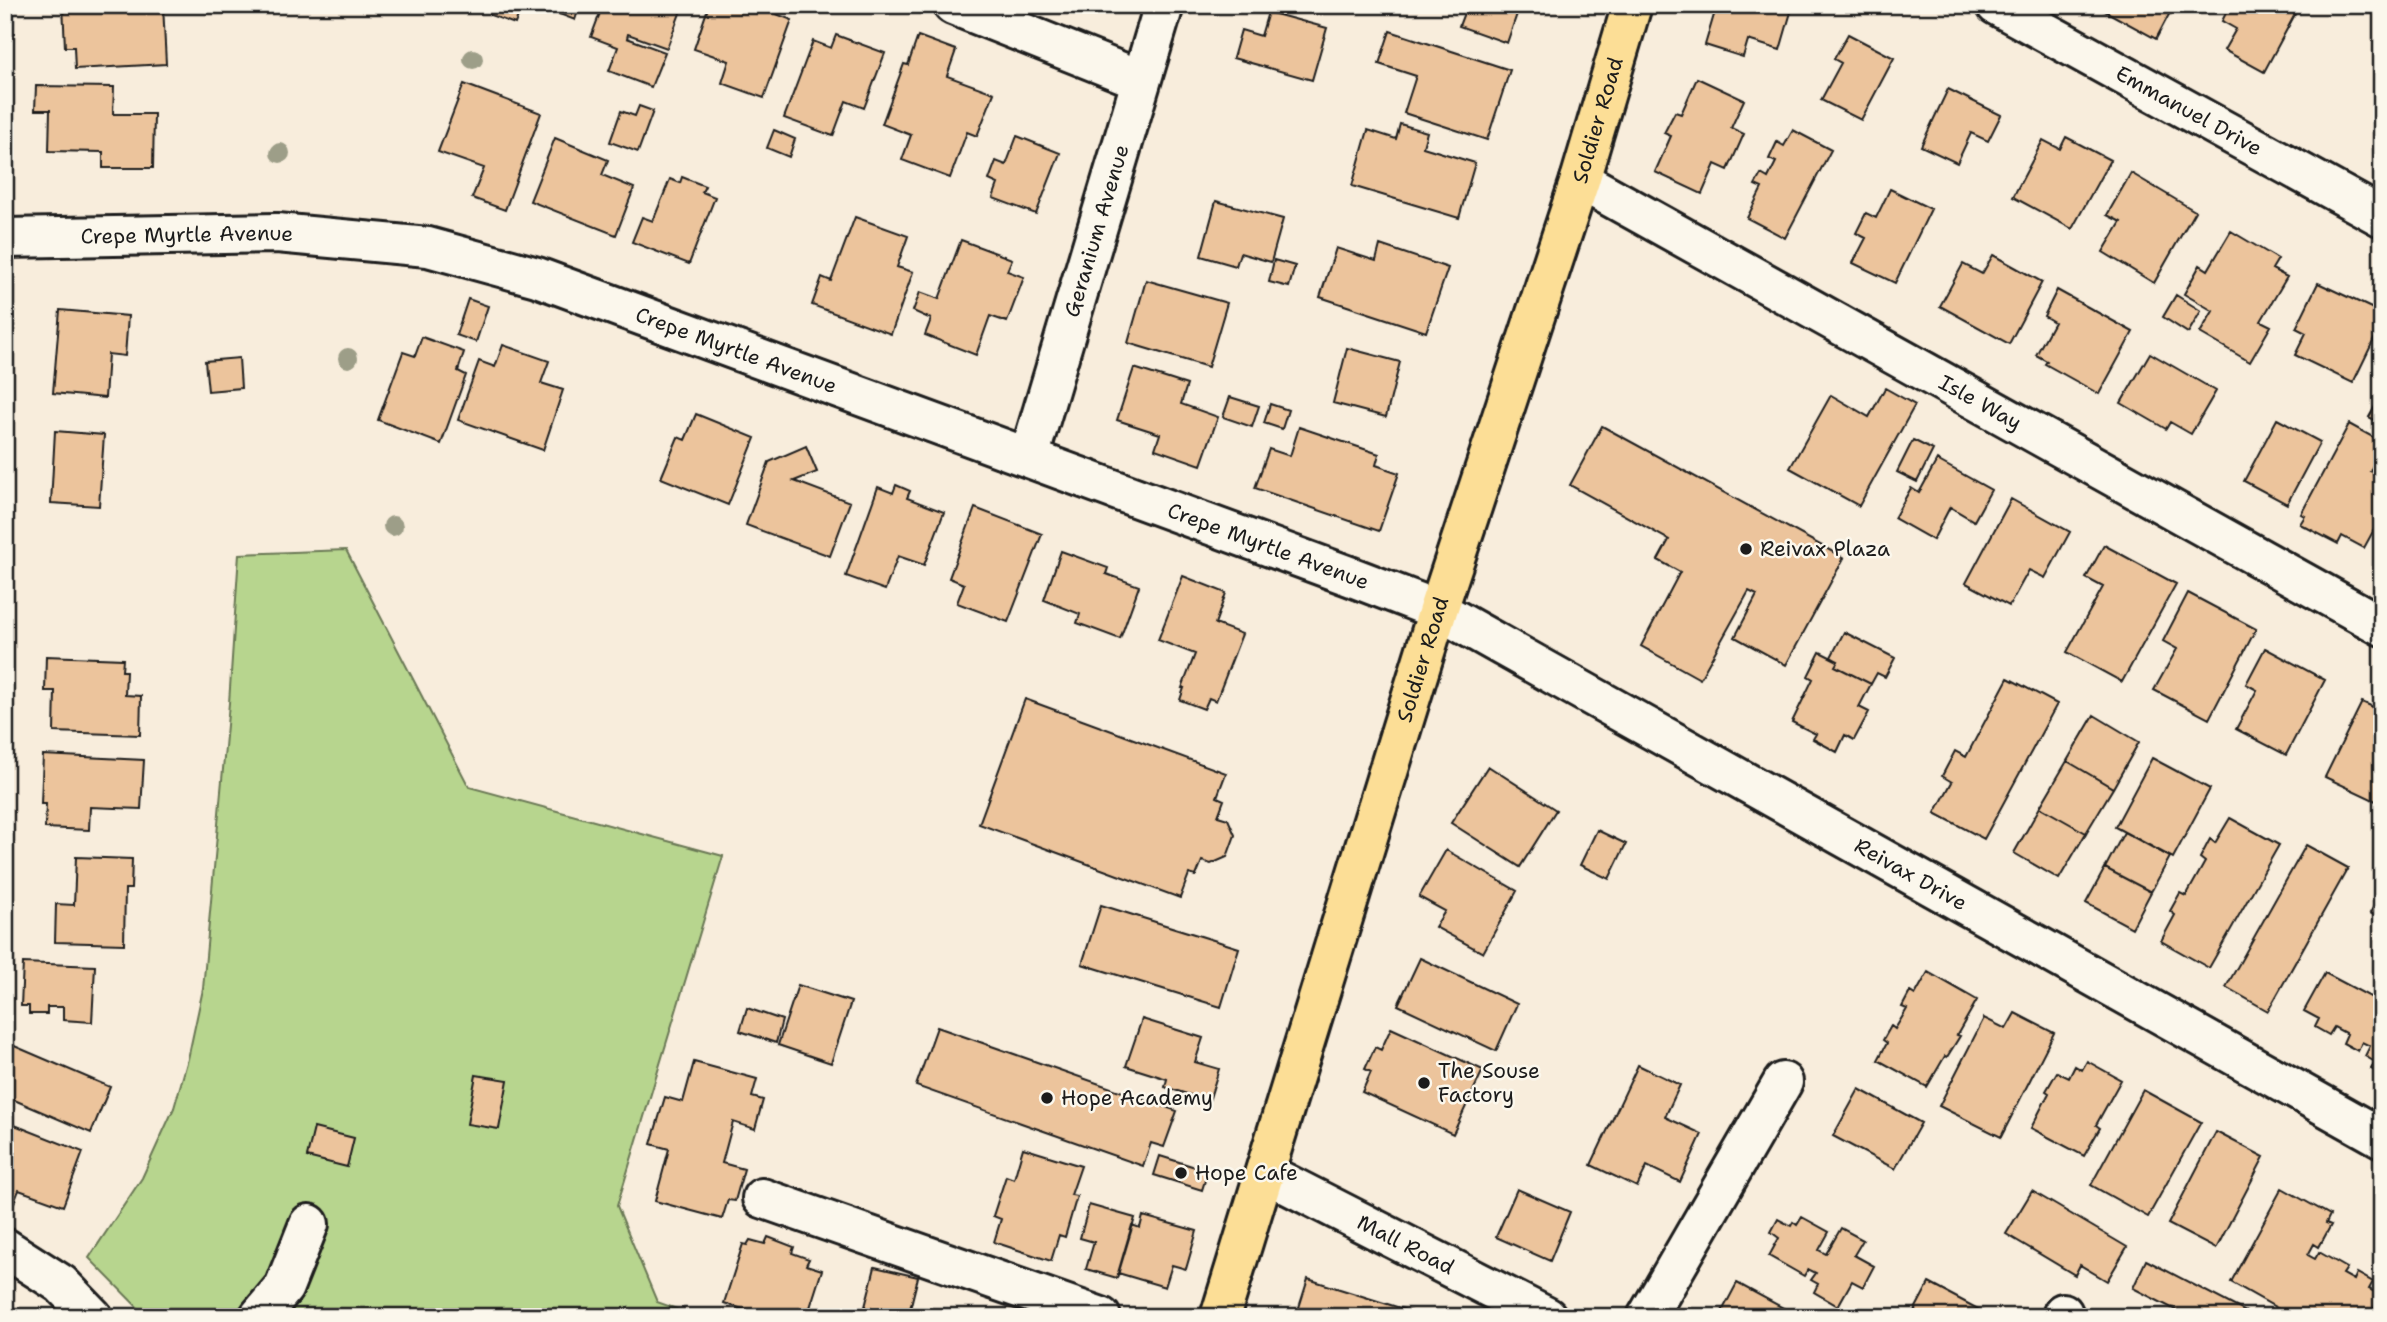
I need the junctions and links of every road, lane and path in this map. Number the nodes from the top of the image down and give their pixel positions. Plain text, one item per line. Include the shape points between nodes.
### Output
1 (953, 5) edge
2 (1164, 5) edge
3 (1632, 5) edge
4 (1996, 5) edge
5 (2032, 14) edge
6 (1140, 80) junction
7 (1580, 180) junction
8 (2382, 217) edge
9 (5, 238) edge
10 (1029, 457) junction
11 (1438, 610) junction
12 (2382, 626) edge
13 (1783, 1082) dead end
14 (2382, 1138) edge
15 (1265, 1173) junction
16 (762, 1198) dead end
17 (309, 1224) dead end
18 (5, 1248) edge
19 (93, 1317) edge
20 (259, 1317) edge
21 (1101, 1317) edge
22 (1220, 1317) edge
23 (1547, 1317) edge
24 (1647, 1317) edge

1 - 6 street
2 - 6 street, Geranium Avenue
3 - 7 main road, Soldier Road
4 - 5 street, Emmanuel Drive
5 - 8 street, Emmanuel Drive
6 - 10 street, Geranium Avenue
7 - 11 main road, Soldier Road
7 - 12 street, Isle Way
9 - 10 street, Crepe Myrtle Avenue via 277,233 428,247 537,277
10 - 11 street, Crepe Myrtle Avenue
11 - 14 street, Reivax Drive
11 - 15 main road, Soldier Road
13 - 24 street
15 - 22 main road, Soldier Road
15 - 23 street, Mall Road
16 - 21 street
17 - 20 street via 284,1287
18 - 19 street via 61,1284

